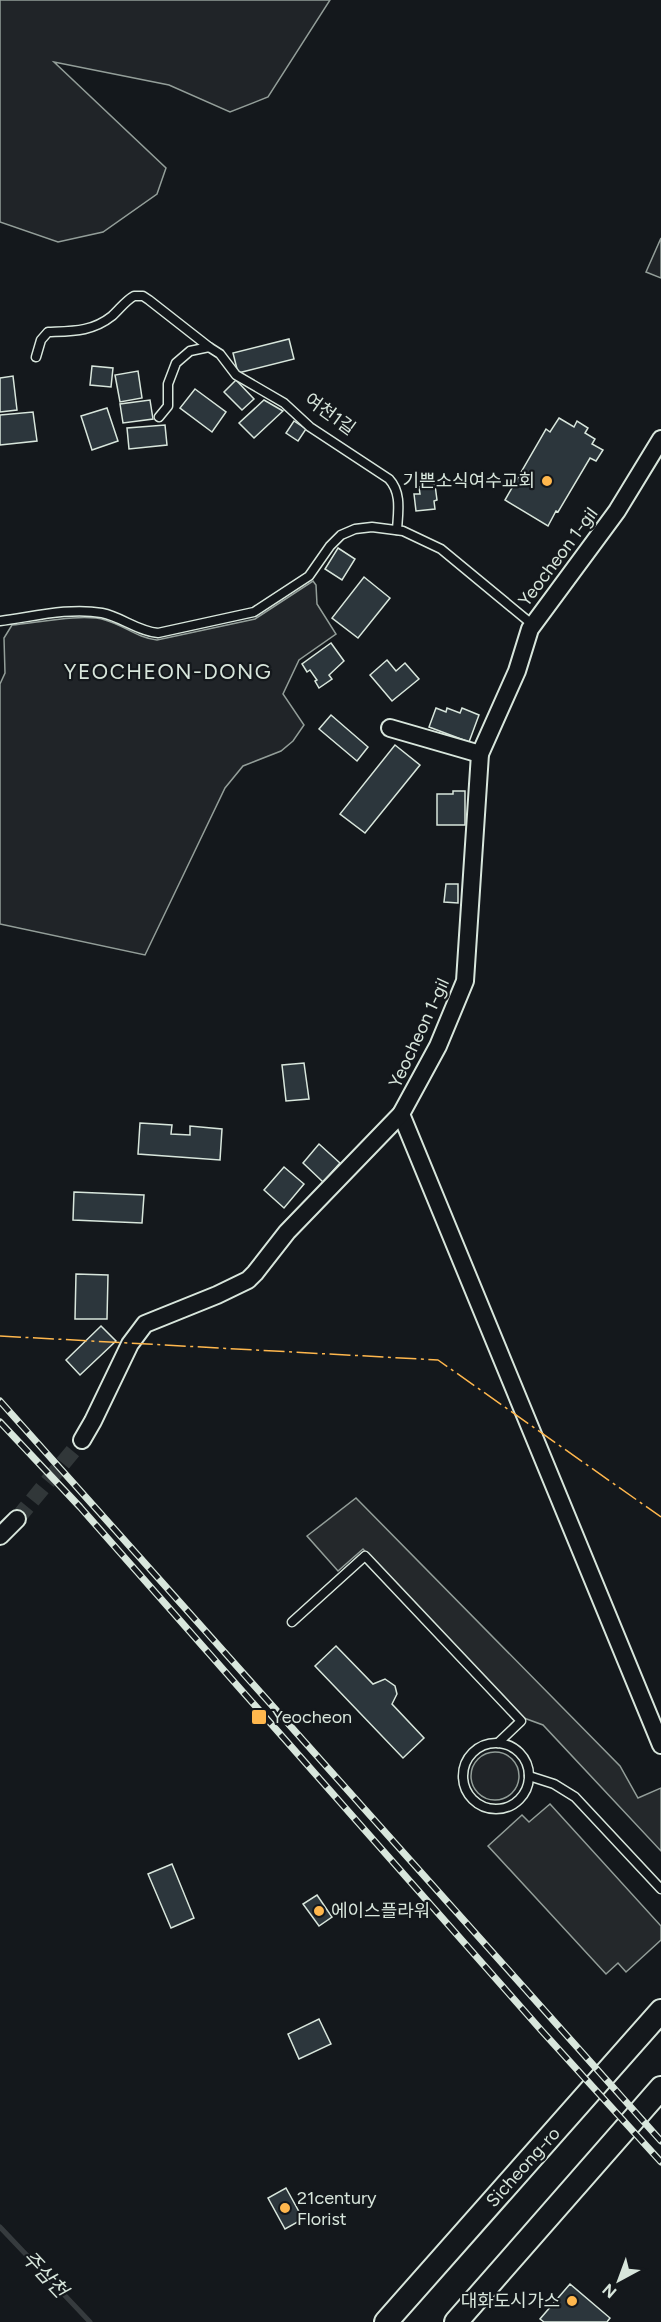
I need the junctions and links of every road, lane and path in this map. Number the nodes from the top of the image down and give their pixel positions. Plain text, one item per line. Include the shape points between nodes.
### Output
1 (209, 347) junction
2 (36, 357) dead end
3 (159, 417) dead end
4 (661, 439) edge
5 (397, 530) junction
6 (0, 621) edge
7 (532, 625) junction
8 (390, 728) dead end
9 (480, 754) junction
10 (401, 1114) junction
11 (82, 1440) tunnel mouth
12 (17, 1519) tunnel mouth
13 (0, 1536) edge
14 (292, 1622) dead end
15 (498, 1743) junction
16 (661, 1745) edge
17 (529, 1776) junction
18 (661, 1888) edge
19 (661, 2012) edge
20 (661, 2088) edge
21 (386, 2322) edge
22 (456, 2322) edge

1 - 2 lane, 여천1길 via 149,300 134,296 114,315 91,328 48,332
1 - 3 lane via 190,351 176,363 168,384 168,406
1 - 5 lane, 여천1길 via 220,354 236,375 284,403 310,427 389,479 398,496
4 - 7 street, Yeocheon 1-gil via 617,511
5 - 6 lane via 372,527 341,535 309,576 247,614 158,633 92,611
5 - 7 lane via 453,557
7 - 9 street, Yeocheon 1-gil via 517,671
8 - 9 street
9 - 10 street, Yeocheon 1-gil via 465,981 438,1046
10 - 11 street, Yeocheon 1-gil via 287,1232 248,1280 145,1324 130,1344
10 - 16 street
12 - 13 street
14 - 15 lane via 365,1556 521,1721
15 - 17 lane via 518,1751
15 - 17 lane via 477,1748 469,1755 462,1776 469,1796 487,1809 509,1807 525,1792
17 - 18 lane via 552,1783 575,1797
19 - 21 street, Sicheong-ro
20 - 22 street

